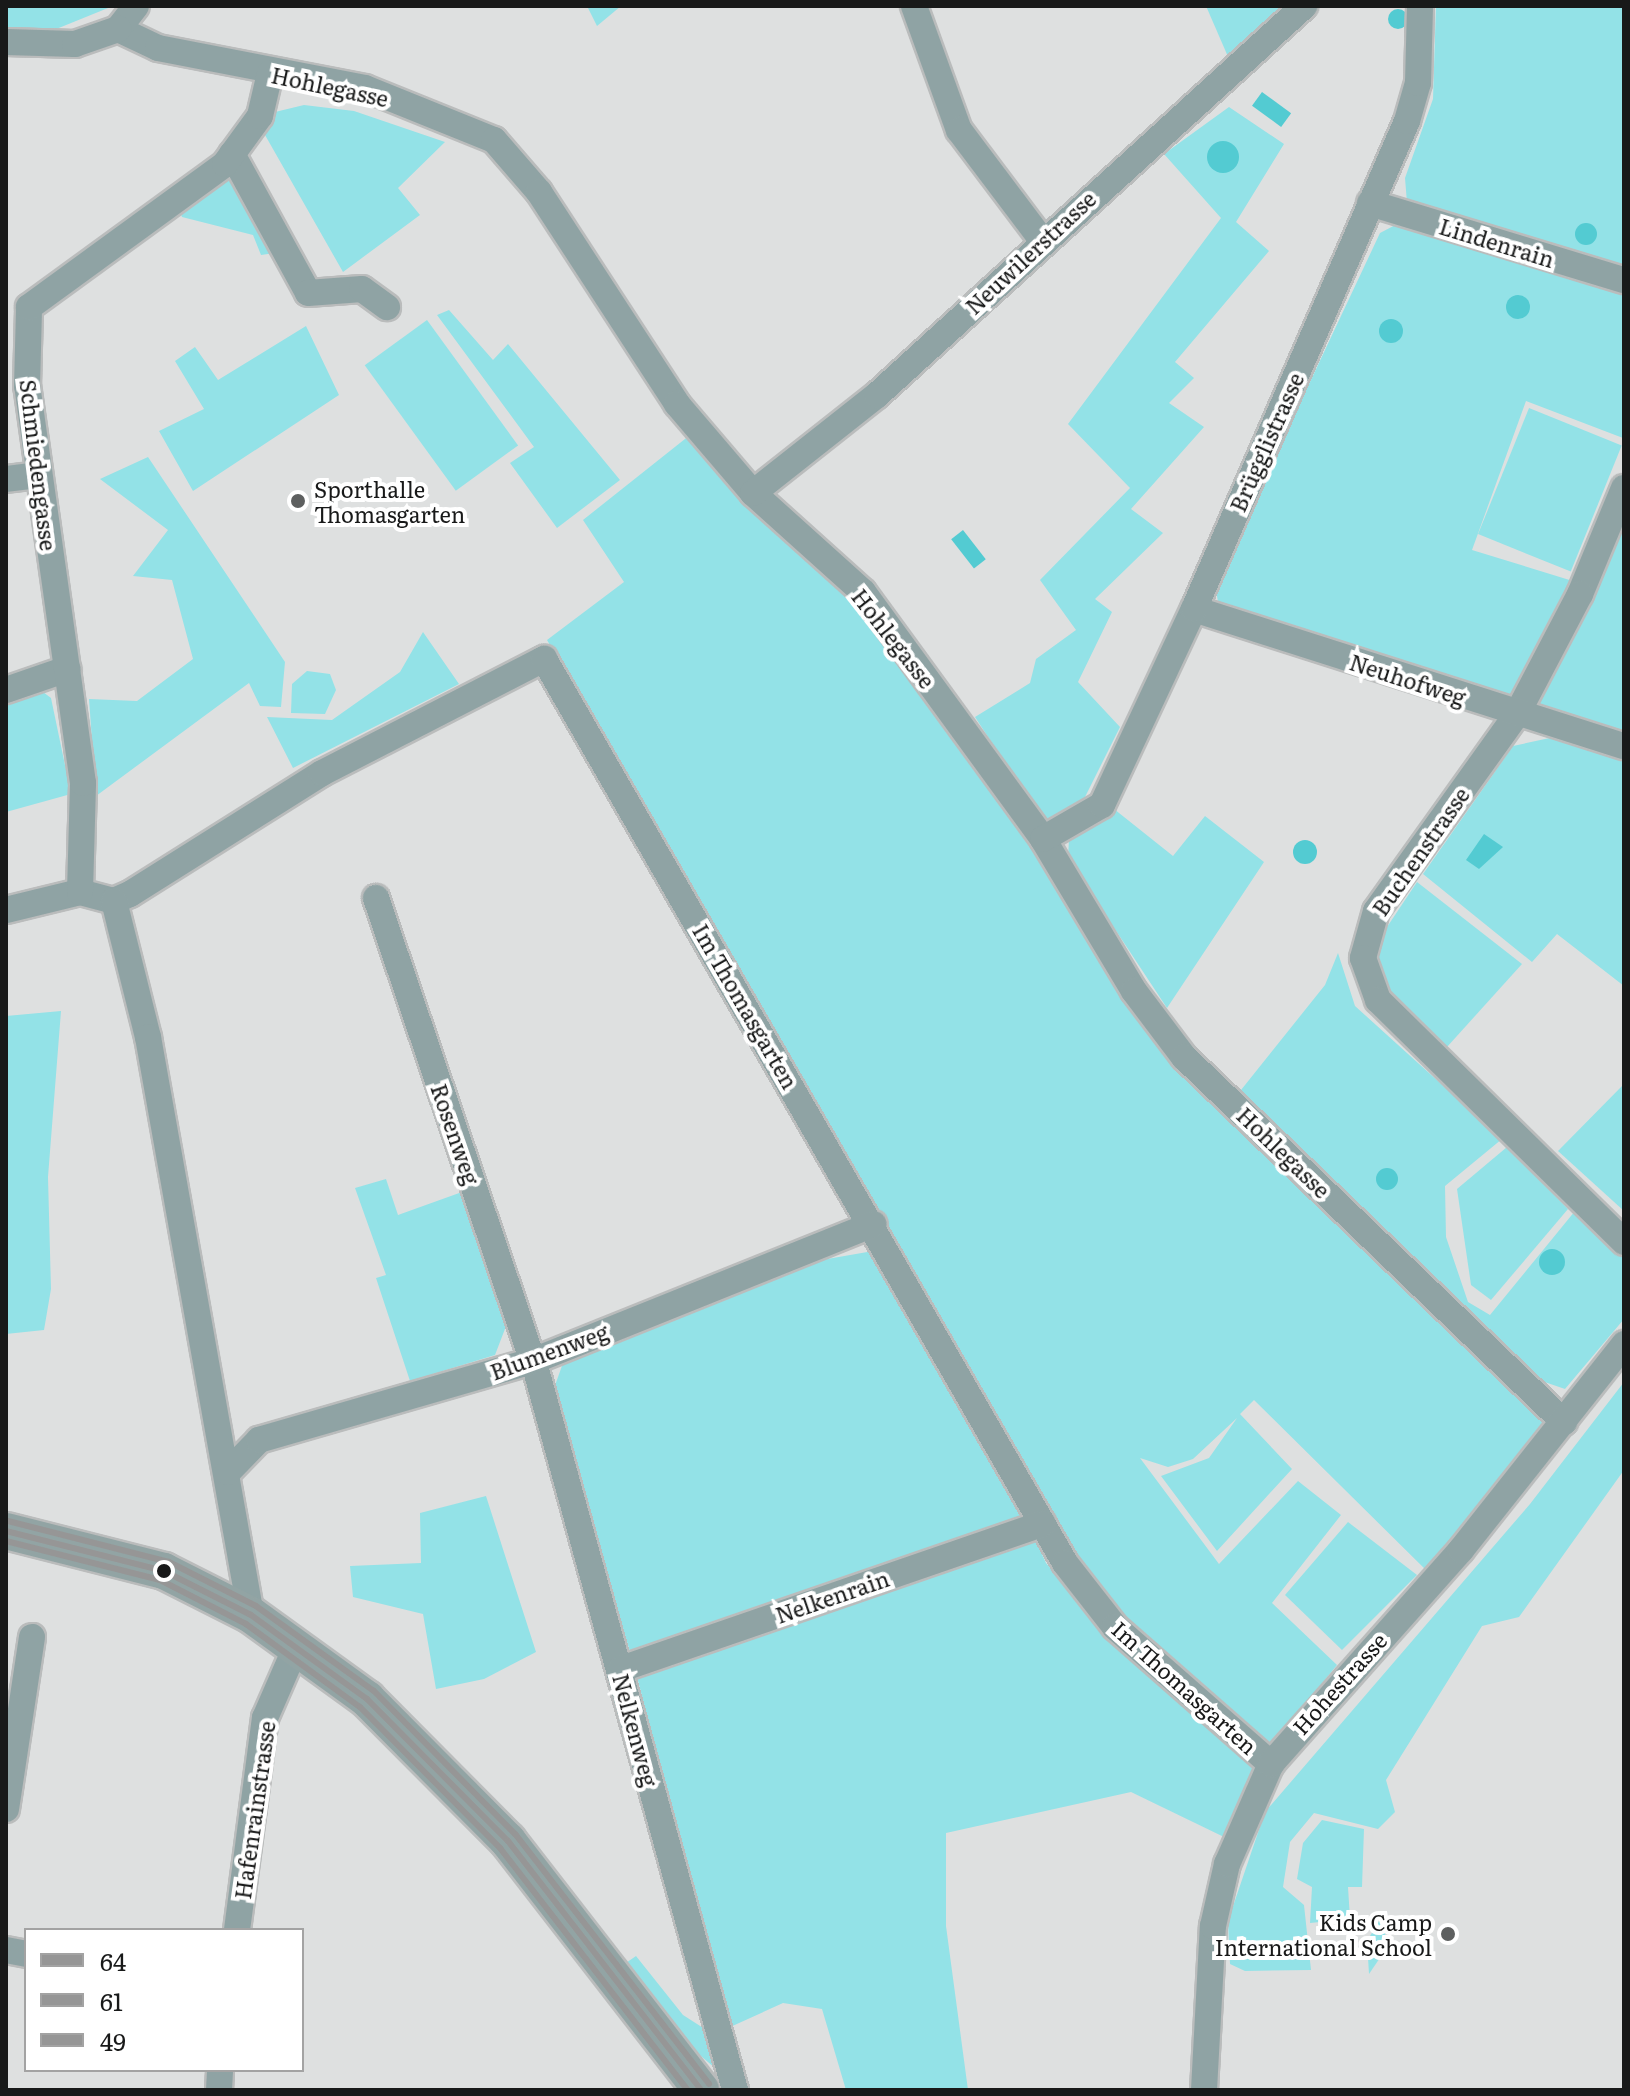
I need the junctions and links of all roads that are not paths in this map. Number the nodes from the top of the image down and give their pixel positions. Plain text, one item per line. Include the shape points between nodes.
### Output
1 (136, 6) edge
2 (914, 6) edge
3 (1304, 6) edge
4 (1420, 6) edge
5 (118, 29) junction
6 (6, 42) edge
7 (270, 73) junction
8 (232, 154) junction
9 (1370, 203) junction
10 (1041, 239) junction
11 (1624, 280) edge
12 (387, 307) dead end
13 (17, 309) edge
14 (38, 475) junction
15 (6, 479) edge
16 (1624, 488) edge
17 (753, 493) junction
18 (1194, 609) junction
19 (67, 669) junction
20 (6, 690) edge
21 (1517, 714) junction
22 (1624, 746) edge
23 (1043, 839) junction
24 (80, 892) junction
25 (376, 898) dead end
26 (114, 901) junction
27 (6, 910) edge
28 (873, 1224) junction
29 (1624, 1242) edge
30 (1624, 1344) edge
31 (534, 1366) junction
32 (1564, 1422) junction
33 (228, 1472) junction
34 (1043, 1524) junction
35 (6, 1531) edge
36 (251, 1615) junction
37 (32, 1637) dead end
38 (296, 1647) junction
39 (621, 1669) junction
40 (1271, 1764) junction
41 (6, 1809) edge
42 (237, 1928) edge
43 (701, 2090) edge
44 (735, 2090) edge
45 (1204, 2090) edge

1 - 5 street
2 - 10 street via 959,130
3 - 10 street, Neuwilerstrasse
4 - 9 street, Brügglistrasse via 1418,83
5 - 6 street via 75,44
5 - 7 street, Hohlegasse via 158,48
7 - 8 street, Schmiedengasse via 260,116
7 - 17 street, Hohlegasse via 365,88 494,140 539,192 677,404
8 - 12 street via 308,293 362,289
8 - 13 street, Schmiedengasse
9 - 11 street, Lindenrain
9 - 18 street, Brügglistrasse
10 - 17 street, Neuwilerstrasse via 877,395
13 - 14 street, Schmiedengasse
14 - 15 street
14 - 19 street, Schmiedengasse
16 - 21 street, Buchenstrasse via 1580,594
17 - 23 street, Hohlegasse via 863,592
18 - 21 street, Neuhofweg
18 - 23 street, Brügglistrasse via 1102,805
19 - 20 street
19 - 24 street, Schmiedengasse via 83,783
21 - 22 street, Neuhofweg
21 - 29 street, Buchenstrasse via 1376,911 1364,935 1366,981 1394,1017
23 - 32 street, Hohlegasse via 1134,991 1184,1057
24 - 26 street
24 - 27 street
25 - 31 street, Rosenweg
26 - 28 street, Im Thomasgarten via 322,773 544,659
26 - 33 street via 148,1037
28 - 31 street, Blumenweg
28 - 34 street, Im Thomasgarten
30 - 32 street, Hohestrasse
31 - 33 street, Blumenweg via 259,1440
31 - 39 street, Nelkenweg
32 - 40 street, Hohestrasse via 1461,1550
33 - 36 street
34 - 39 street, Nelkenrain
34 - 40 street, Im Thomasgarten via 1115,1627
35 - 36 street via 126,1557
36 - 38 street
37 - 41 street
38 - 42 street, Hafenrainstrasse via 265,1718
38 - 43 street via 446,1772 573,1921
39 - 44 street, Nelkenweg
40 - 45 street, Hohestrasse via 1227,1864 1213,1926

